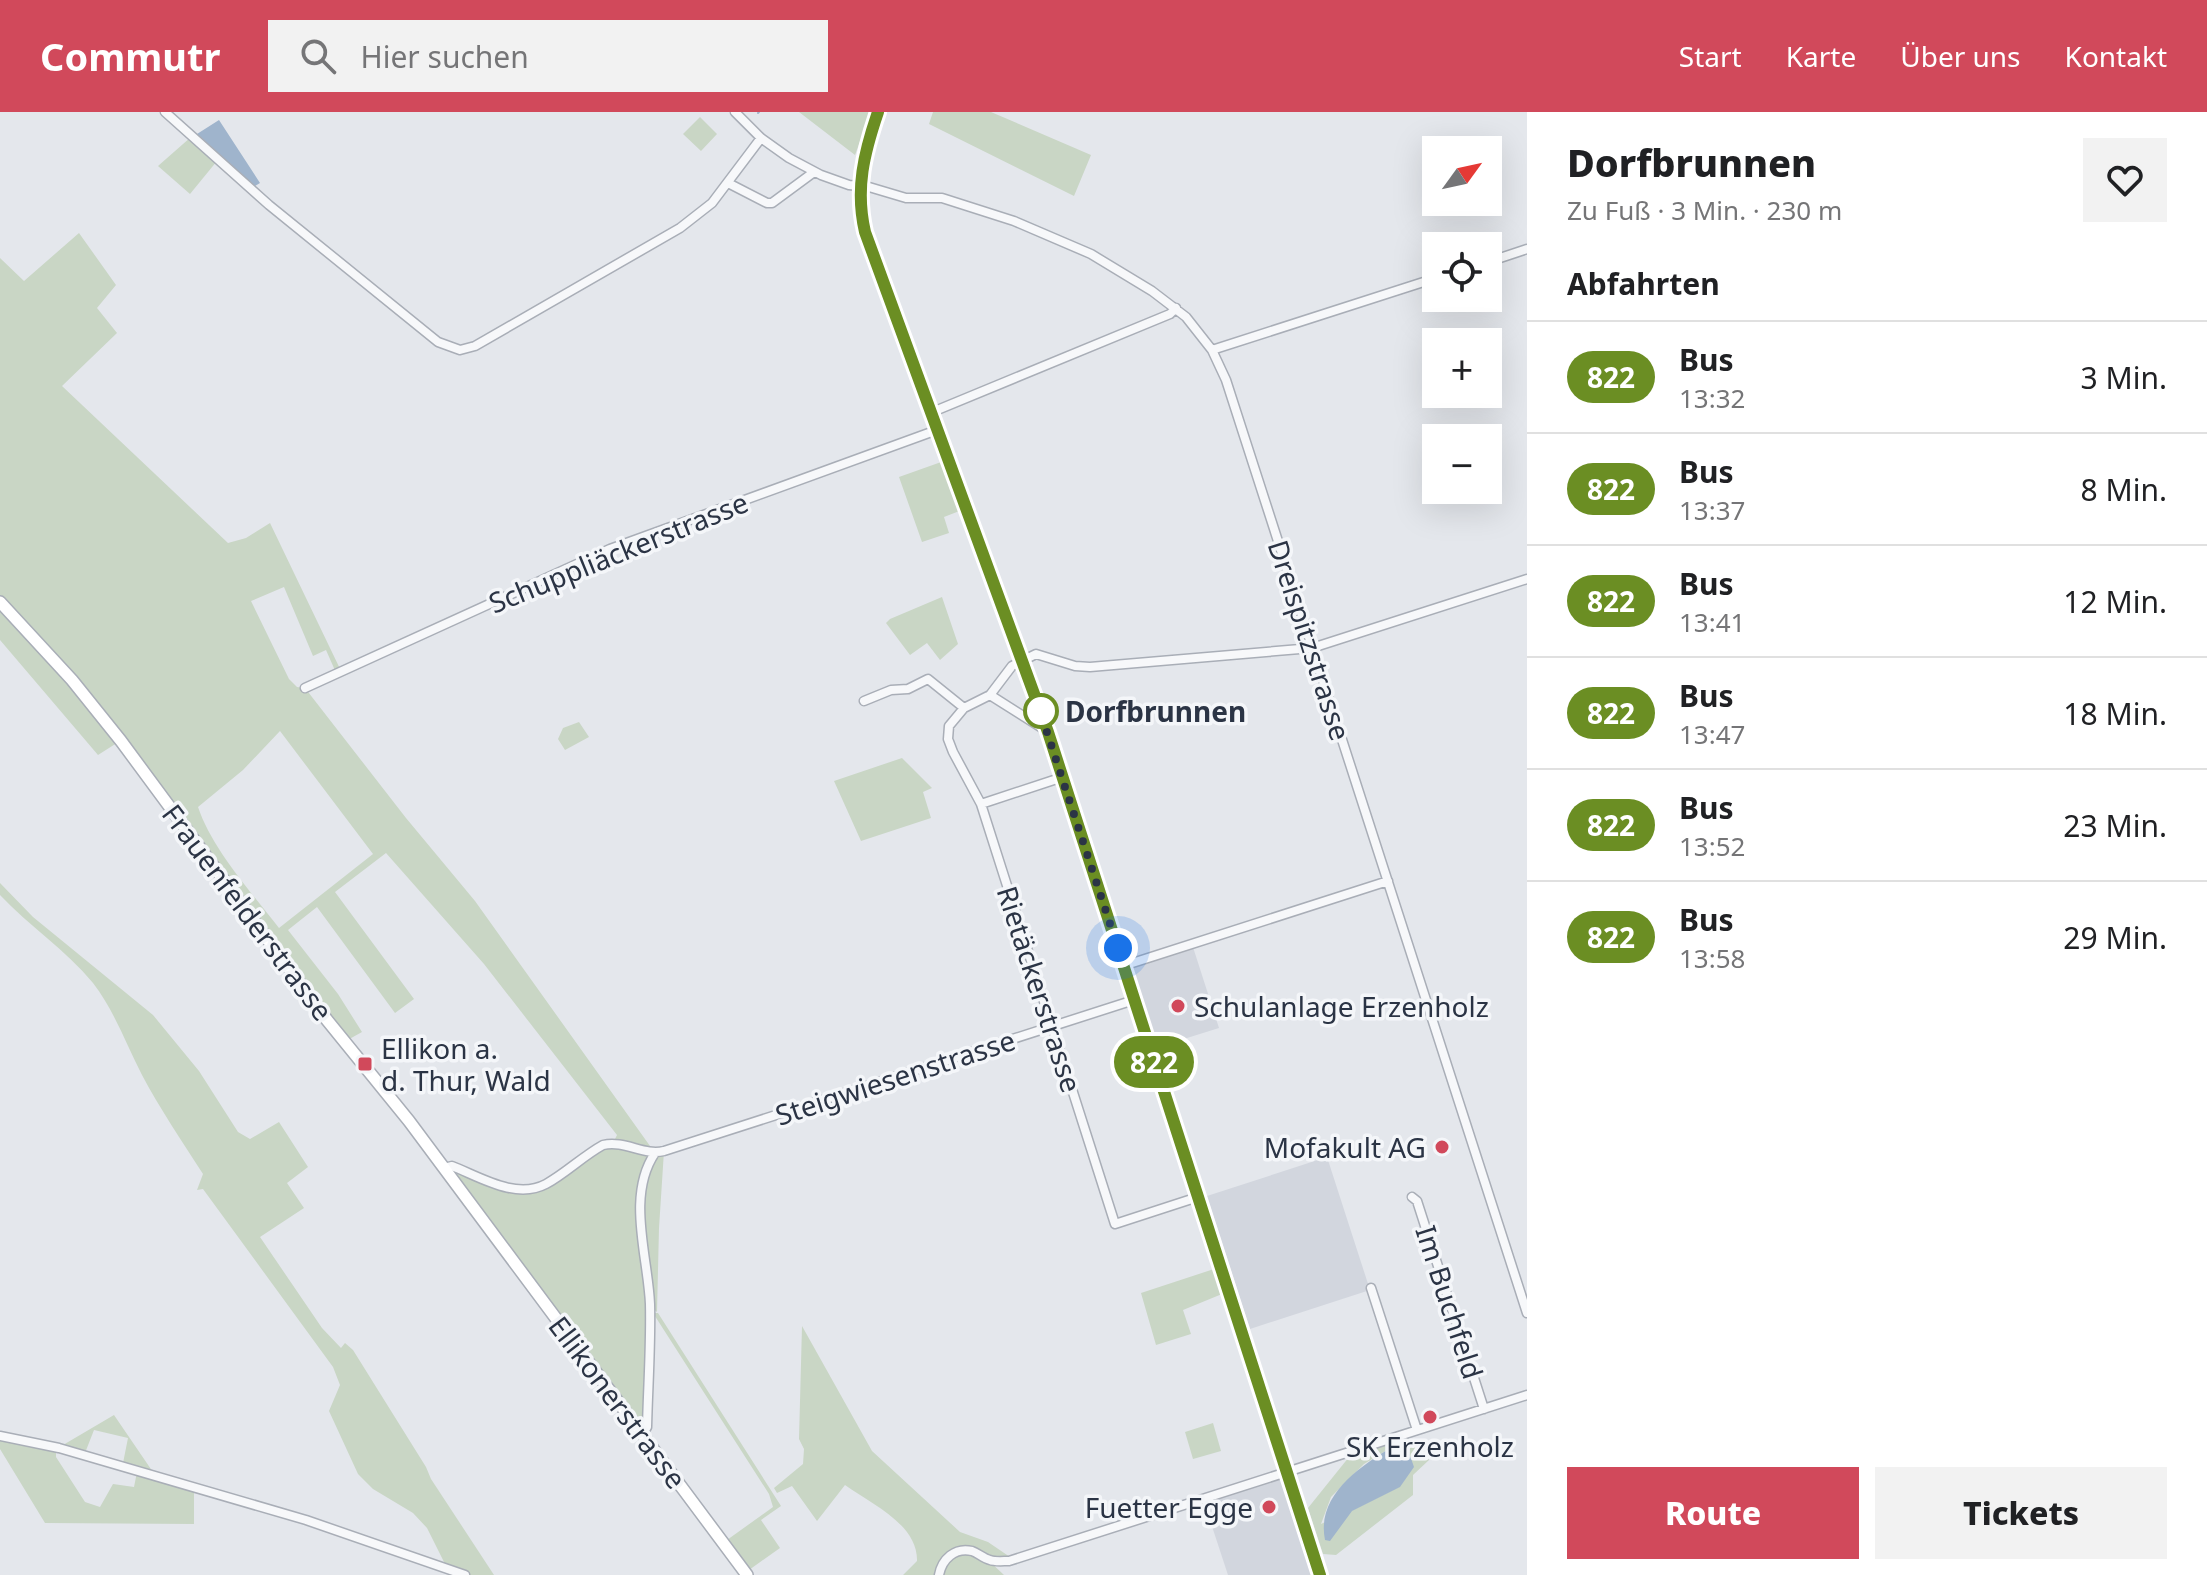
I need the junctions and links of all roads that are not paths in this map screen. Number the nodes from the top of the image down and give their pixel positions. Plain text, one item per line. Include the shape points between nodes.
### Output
1 (165, 112) edge
2 (735, 112) edge
3 (878, 112) edge
4 (761, 138) junction
5 (814, 172) junction
6 (728, 183) junction
7 (859, 187) junction
8 (1527, 249) edge
9 (1502, 257) edge
10 (1422, 282) edge
11 (1176, 308) junction
12 (1212, 350) junction
13 (930, 413) junction
14 (937, 430) junction
15 (1527, 579) edge
16 (0, 602) edge
17 (1312, 648) junction
18 (1022, 660) junction
19 (305, 688) dead end
20 (990, 695) junction
21 (864, 701) dead end
22 (964, 708) junction
23 (1048, 732) junction
24 (1063, 777) junction
25 (981, 804) junction
26 (1388, 881) junction
27 (1123, 966) junction
28 (1134, 1000) junction
29 (1053, 1026) junction
30 (655, 1153) junction
31 (444, 1168) junction
32 (1198, 1197) junction
33 (1412, 1197) dead end
34 (488, 1228) joint
35 (1371, 1288) dead end
36 (1527, 1313) edge
37 (1527, 1395) edge
38 (1484, 1409) junction
39 (1417, 1430) junction
40 (642, 1435) junction
41 (0, 1436) edge
42 (1286, 1471) junction
43 (465, 1575) edge
44 (747, 1575) edge
45 (939, 1575) edge
46 (1320, 1575) edge

1 - 6 street via 438,342 460,350 680,228 702,213
2 - 4 street, Dreispitzstrasse
3 - 7 main road
4 - 5 street, Dreispitzstrasse
4 - 6 street
5 - 6 street via 772,203
5 - 7 street, Dreispitzstrasse
7 - 11 street, Dreispitzstrasse via 906,198 942,198 1014,221 1091,254
7 - 13 main road via 873,256
8 - 9 street
10 - 12 street
11 - 12 street, Dreispitzstrasse
11 - 13 street
12 - 17 street, Dreispitzstrasse
13 - 14 main road
14 - 18 main road
14 - 19 street, Schuppliäckerstrasse via 610,549
15 - 17 street
16 - 31 street, Frauenfelderstrasse via 97,710
17 - 18 street via 1090,667 1036,654
17 - 26 street, Dreispitzstrasse
18 - 20 street
18 - 23 main road
20 - 22 street
20 - 23 street
21 - 22 street via 928,679
22 - 25 street, Rietäckerstrasse via 949,726 948,739
23 - 24 main road
24 - 25 street
24 - 27 main road
25 - 29 street, Rietäckerstrasse
26 - 27 street
26 - 36 street, Dreispitzstrasse
27 - 28 main road
28 - 29 street, Steigwiesenstrasse
28 - 32 main road
29 - 30 street, Steigwiesenstrasse
29 - 32 street, Rietäckerstrasse via 1115,1224
30 - 31 street via 603,1145 530,1190
30 - 40 street via 643,1183 640,1220 650,1307 647,1427
31 - 34 street, Frauenfelderstrasse
32 - 42 main road
33 - 38 street, Im Buchfeld
34 - 40 street, Ellikonerstrasse
35 - 39 street
37 - 38 street
38 - 39 street
39 - 42 street
40 - 44 street, Ellikonerstrasse
41 - 43 street via 241,1500
42 - 45 street via 1009,1561 991,1561 961,1550 945,1560
42 - 46 main road

